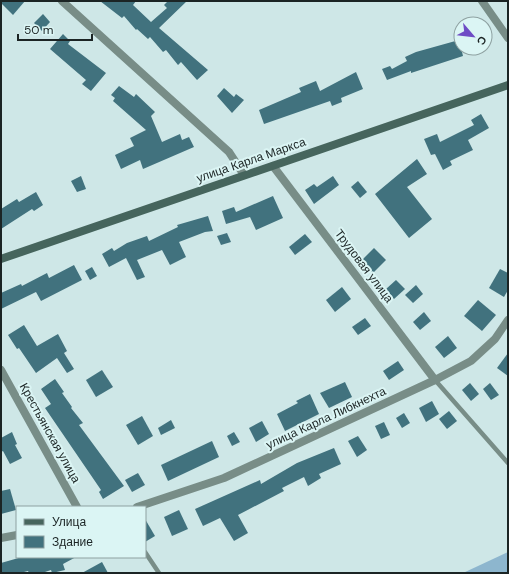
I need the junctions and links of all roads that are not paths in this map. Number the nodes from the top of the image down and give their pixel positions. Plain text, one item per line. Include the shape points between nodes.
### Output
1 (62, 1) edge
2 (482, 1) edge
3 (508, 38) edge
4 (508, 85) edge
5 (273, 166) junction
6 (244, 175) junction
7 (1, 259) edge
8 (508, 320) edge
9 (1, 370) edge
10 (435, 380) junction
11 (508, 463) edge
12 (76, 506) edge
13 (140, 506) edge
14 (16, 535) edge
15 (1, 538) edge
16 (146, 554) edge
17 (159, 573) edge

1 - 6 street via 229,152
2 - 3 street
4 - 5 main road, улица Карла Маркса
5 - 6 main road, улица Карла Маркса
5 - 10 street, Трудовая улица
6 - 7 main road, улица Карла Маркса
8 - 10 street, улица Карла Либкнехта via 495,339 471,361
9 - 12 street, Крестьянская улица
10 - 11 lane
10 - 13 street, улица Карла Либкнехта via 224,478
14 - 15 street
16 - 17 lane

